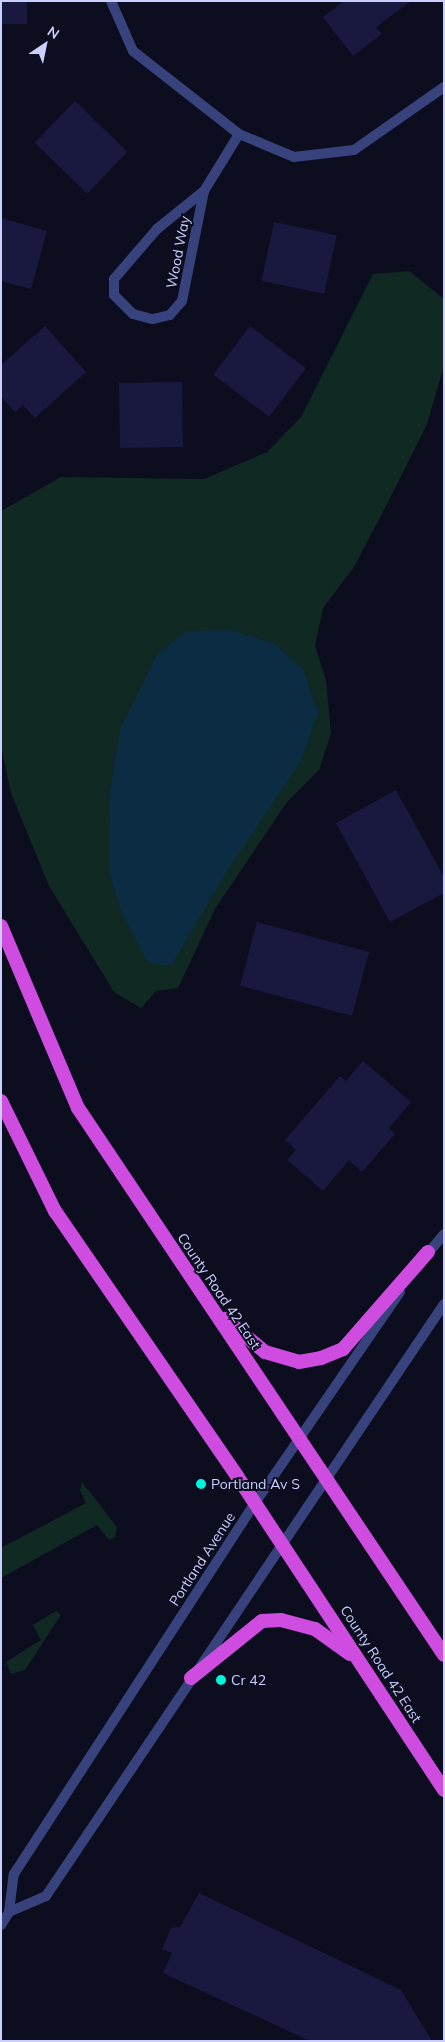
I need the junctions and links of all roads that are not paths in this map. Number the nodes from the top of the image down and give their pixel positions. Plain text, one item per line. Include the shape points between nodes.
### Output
1 (110, 1) edge
2 (444, 87) edge
3 (239, 134) junction
4 (204, 190) junction
5 (1, 926) edge
6 (1, 1101) edge
7 (444, 1234) edge
8 (428, 1252) junction
9 (208, 1303) junction
10 (444, 1304) edge
11 (299, 1440) junction
12 (325, 1480) junction
13 (255, 1503) junction
14 (282, 1543) junction
15 (444, 1655) edge
16 (359, 1661) junction
17 (191, 1678) junction
18 (444, 1790) edge
19 (9, 1912) junction
20 (1, 1925) edge

1 - 3 street via 133,51
2 - 3 street via 354,150 294,157
3 - 4 street, Wood Way
4 - 4 street, Wood Way via 157,229 114,279 114,295 133,314 152,319 170,315 182,301
5 - 9 highway, County Road 42 East via 78,1108
6 - 13 highway, County Road 42 East via 55,1210
7 - 8 street, Portland Avenue
8 - 9 highway via 342,1348 322,1358 299,1362 265,1352
8 - 11 street, Portland Avenue
9 - 11 highway, County Road 42 East
10 - 12 street
11 - 12 highway, County Road 42 East
11 - 13 street, Portland Avenue
12 - 14 street
12 - 15 highway, County Road 42 East
13 - 14 highway, County Road 42 East
13 - 19 street, Portland Avenue via 14,1874
14 - 16 highway, County Road 42 East
14 - 17 street
16 - 17 highway via 315,1629 281,1620 262,1621
16 - 18 highway, County Road 42 East
17 - 19 street via 46,1896
19 - 20 street, Portland Avenue

